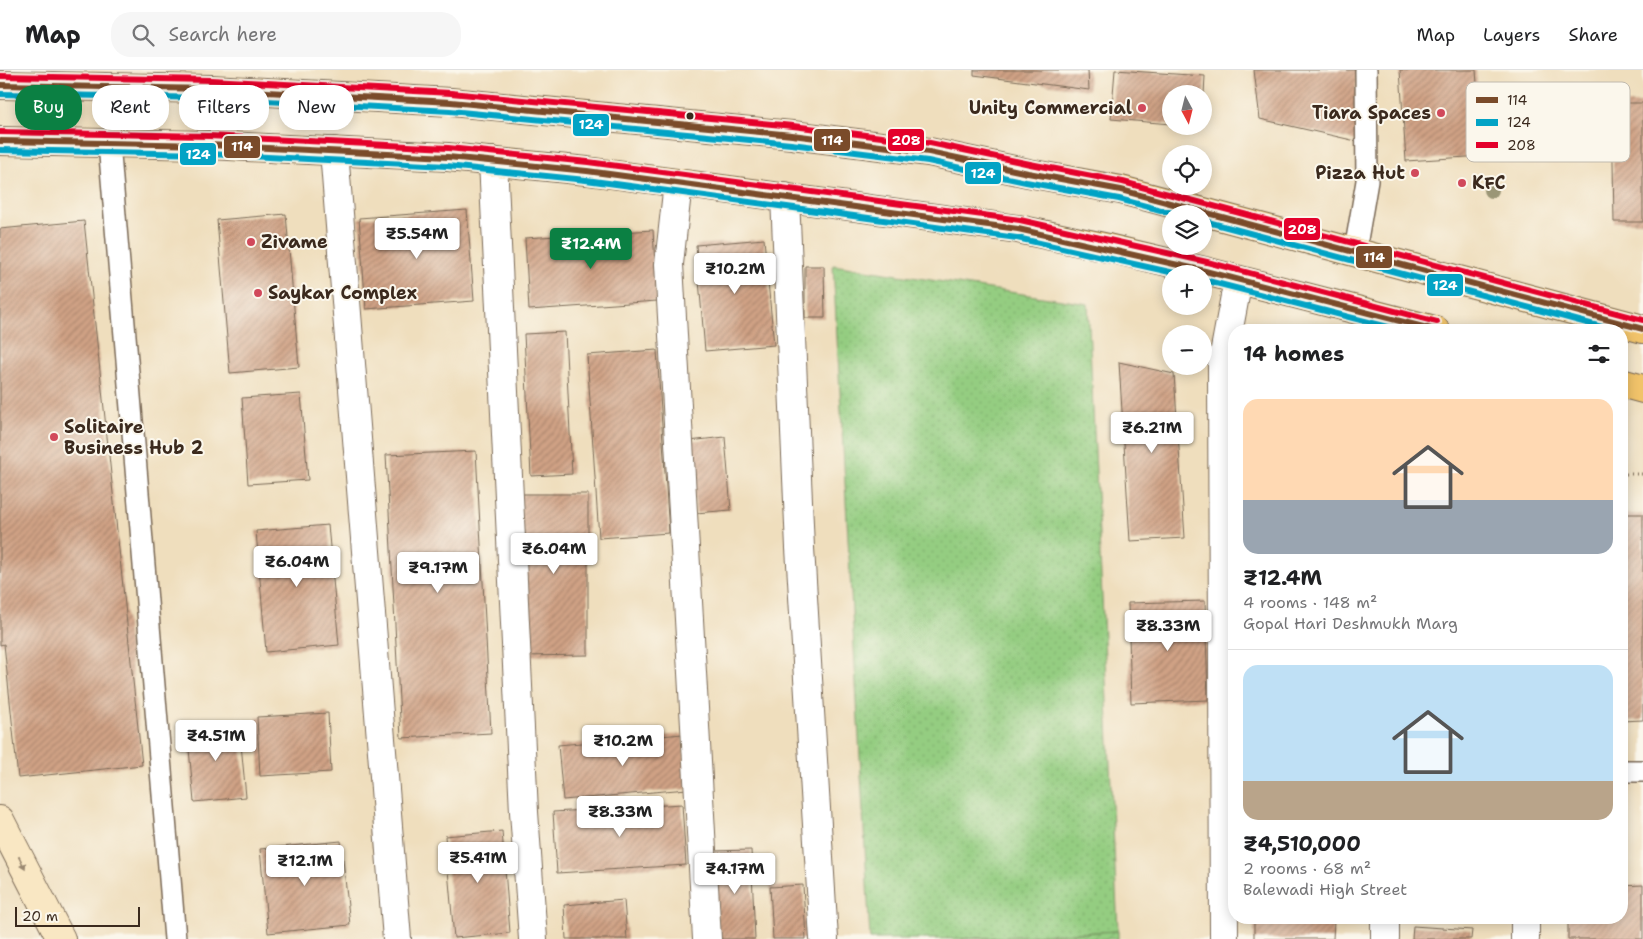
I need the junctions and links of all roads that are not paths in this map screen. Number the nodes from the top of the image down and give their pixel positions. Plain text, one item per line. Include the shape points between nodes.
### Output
1 (1366, 70) edge
2 (43, 78) edge
3 (124, 79) edge
4 (0, 84) edge
5 (0, 141) edge
6 (110, 143) junction
7 (334, 151) junction
8 (493, 161) junction
9 (678, 182) junction
10 (785, 197) junction
11 (1355, 251) junction
12 (1238, 280) junction
13 (1230, 324) edge
14 (1393, 324) edge
15 (1625, 324) edge
16 (1628, 325) edge
17 (1643, 329) edge
18 (1228, 332) edge
19 (1628, 385) edge
20 (1643, 389) edge
21 (1643, 770) edge
22 (1628, 771) edge
23 (0, 820) edge
24 (1385, 924) edge
25 (1525, 924) edge
26 (61, 939) edge
27 (175, 939) edge
28 (397, 939) edge
29 (533, 939) edge
30 (707, 939) edge
31 (824, 939) edge
32 (1224, 939) edge
33 (1385, 939) edge
34 (1525, 939) edge

1 - 11 lane via 1367,181
2 - 3 main road
2 - 4 main road
3 - 11 main road via 211,89 451,102 792,135 929,152 1121,190
5 - 6 main road
6 - 7 main road
6 - 27 lane
7 - 8 main road
7 - 28 street
8 - 9 main road
8 - 29 street
9 - 10 main road
9 - 30 street via 670,264
10 - 12 main road via 1018,229
10 - 31 street via 800,548
11 - 15 main road
12 - 13 street
12 - 14 main road
16 - 17 main road
18 - 32 street via 1222,364
19 - 20 main road
21 - 22 lane
23 -> 26 street
24 - 33 street
25 - 34 street

